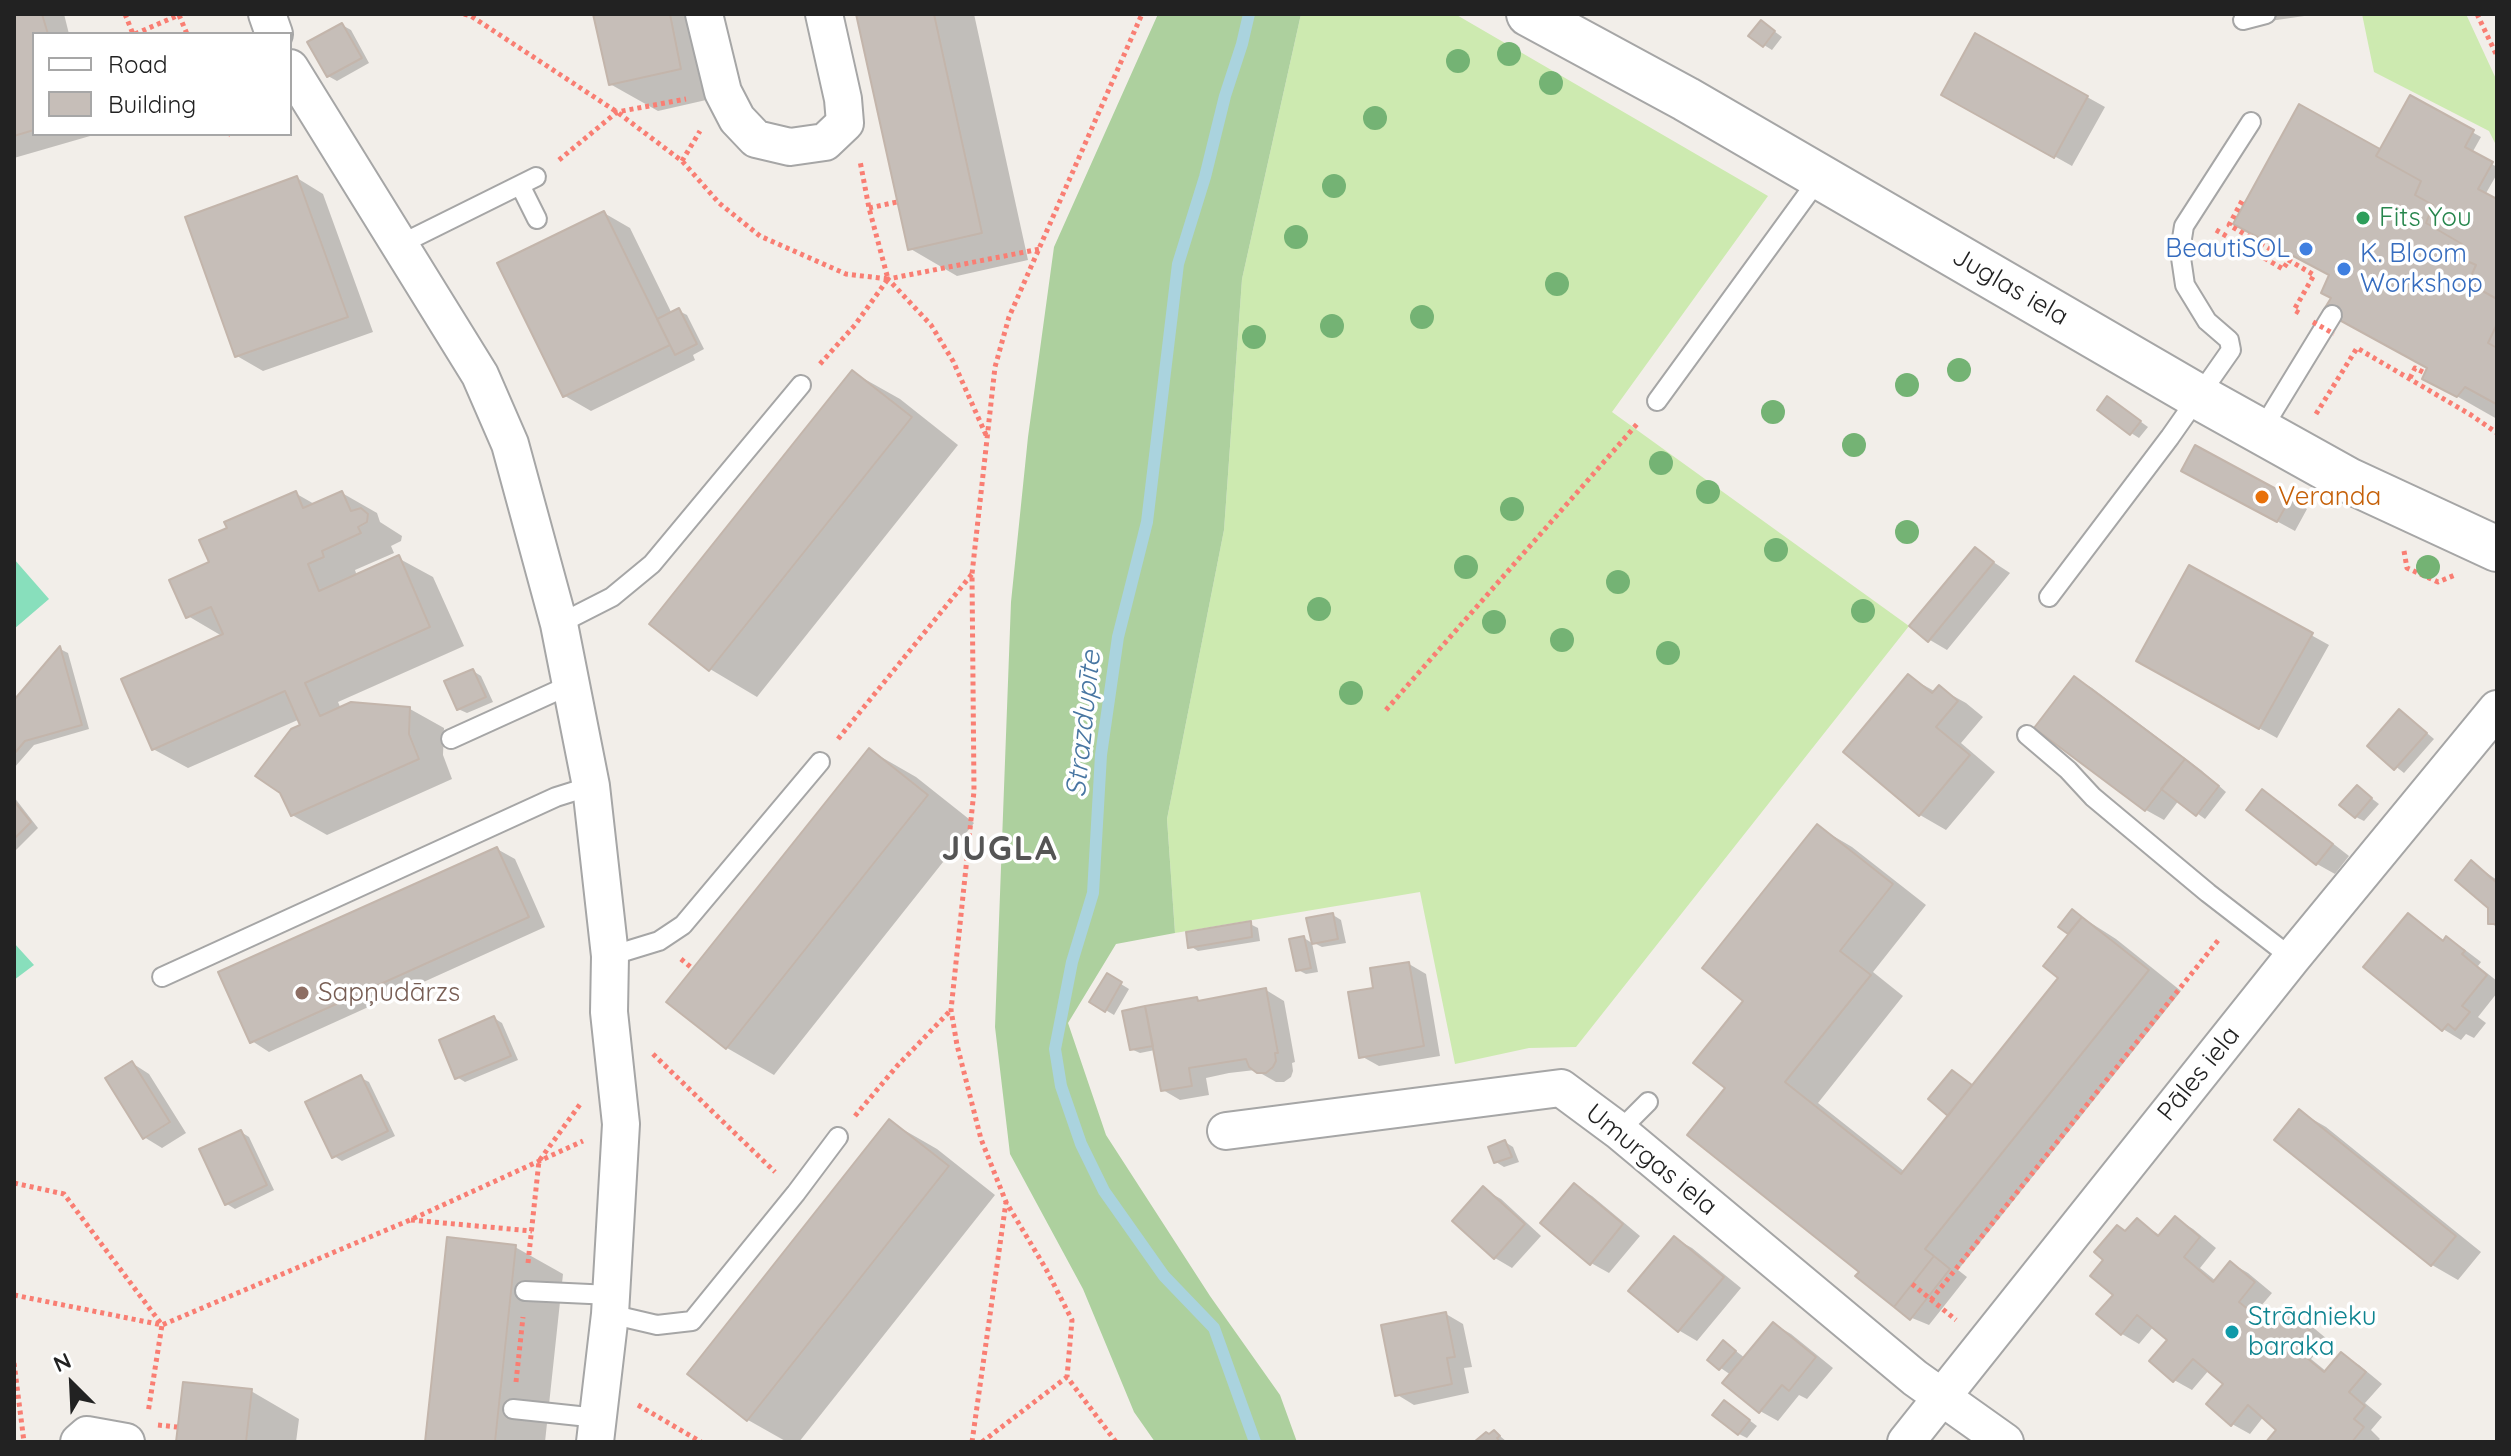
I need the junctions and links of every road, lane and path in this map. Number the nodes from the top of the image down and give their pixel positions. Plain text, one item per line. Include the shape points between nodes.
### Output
1 (704, 14) edge
2 (824, 14) edge
3 (1142, 14) edge
4 (1529, 14) edge
5 (2266, 14) edge
6 (2477, 14) edge
7 (469, 15) edge
8 (2243, 20) dead end
9 (139, 32) edge
10 (186, 32) edge
11 (2497, 56) edge
12 (292, 71) edge
13 (723, 92) junction
14 (617, 112) junction
15 (2251, 122) dead end
16 (845, 123) junction
17 (1820, 176) junction
18 (528, 181) junction
19 (897, 202) dead end
20 (2244, 203) dead end
21 (869, 208) junction
22 (537, 219) dead end
23 (2216, 229) dead end
24 (399, 245) junction
25 (1040, 249) junction
26 (2289, 260) junction
27 (888, 279) junction
28 (2333, 324) joint
29 (2425, 373) dead end
30 (2410, 378) junction
31 (801, 385) joint
32 (2199, 397) junction
33 (1657, 401) joint
34 (2310, 425) dead end
35 (2261, 431) junction
36 (2497, 433) edge
37 (986, 436) junction
38 (2401, 538) dead end
39 (2482, 559) edge
40 (972, 574) junction
41 (2049, 597) dead end
42 (559, 624) junction
43 (572, 684) junction
44 (2497, 709) edge
45 (1386, 710) dead end
46 (2027, 735) dead end
47 (451, 739) dead end
48 (820, 762) joint
49 (591, 786) junction
50 (2238, 916) junction
51 (610, 956) junction
52 (2292, 958) junction
53 (162, 977) dead end
54 (951, 1010) junction
55 (609, 1012) junction
56 (614, 1056) junction
57 (876, 1091) dead end
58 (1648, 1102) dead end
59 (621, 1124) junction
60 (1226, 1131) dead end
61 (1619, 1131) junction
62 (838, 1137) dead end
63 (539, 1161) junction
64 (14, 1183) edge
65 (796, 1193) junction
66 (1006, 1202) junction
67 (410, 1220) junction
68 (532, 1231) dead end
69 (1912, 1284) dead end
70 (525, 1291) dead end
71 (14, 1295) edge
72 (1931, 1300) junction
73 (611, 1305) junction
74 (1960, 1323) dead end
75 (162, 1325) junction
76 (14, 1363) edge
77 (1067, 1377) junction
78 (1940, 1397) junction
79 (513, 1409) dead end
80 (598, 1415) edge
81 (136, 1433) edge
82 (24, 1442) edge
83 (79, 1442) edge
84 (701, 1442) edge
85 (972, 1442) edge
86 (982, 1442) edge
87 (1116, 1442) edge
88 (1906, 1442) edge
89 (2005, 1442) edge

1 - 13 street
2 - 16 street
3 - 25 path
4 - 17 street, Juglas iela
5 - 8 lane
6 - 11 path
7 - 14 path
9 - 10 path via 179,15
12 - 24 street
13 - 14 path
13 - 16 street via 737,119 756,139 790,147 825,142
14 - 18 path
14 - 27 path via 682,161 719,203 760,236 846,274
15 - 32 lane via 2184,226 2180,251 2185,285 2207,321 2229,340 2231,350
16 - 21 path via 859,156
17 - 32 street, Juglas iela
17 - 33 lane
18 - 22 lane
18 - 24 lane
19 - 21 path
20 - 26 path via 2229,225
21 - 27 path
23 - 26 path via 2283,269
24 - 42 street via 480,375 510,444
25 - 27 path
25 - 37 path via 1009,317 995,367
26 - 28 path, bridge via 2314,275 2294,310 2313,322
27 - 31 path
27 - 37 path via 931,325
28 - 35 lane
29 - 30 path via 2415,368
30 - 34 path via 2357,348
30 - 36 path
31 - 42 lane via 652,564 612,597
32 - 35 street, Juglas iela
32 - 41 lane
33 - 45 path
35 - 39 street, Juglas iela
37 - 40 path
38 - 39 path via 2407,568 2438,582
40 - 48 path
40 - 54 path via 974,791
42 - 43 street
43 - 47 lane
43 - 49 street
44 - 52 street, Pāles iela
46 - 50 lane via 2093,797
48 - 51 lane via 683,925 659,941
49 - 51 street
49 - 53 lane via 556,797
50 - 52 lane
50 - 72 path
51 - 55 street
52 - 78 street, Pāles iela
54 - 57 path
54 - 66 path via 981,1139
55 - 56 street
55 - 65 path
56 - 59 street
56 - 63 path
58 - 61 lane
59 - 63 path
59 - 73 street
60 - 61 street, Umurgas iela via 1561,1088
61 - 78 street, Umurgas iela
62 - 65 lane
63 - 67 path
64 - 75 path via 64,1194
65 - 73 lane via 692,1321 657,1325
66 - 77 path via 1072,1320
66 - 85 path
67 - 68 path
67 - 75 path
69 - 72 path
70 - 73 lane
71 - 75 path
72 - 74 path
73 - 80 street
75 - 81 path
76 - 82 path
77 - 86 path
77 - 87 path
78 - 88 street, Pāles iela
78 - 89 street, Umurgas iela
79 - 80 lane
80 - 84 path
81 - 83 street via 87,1435

